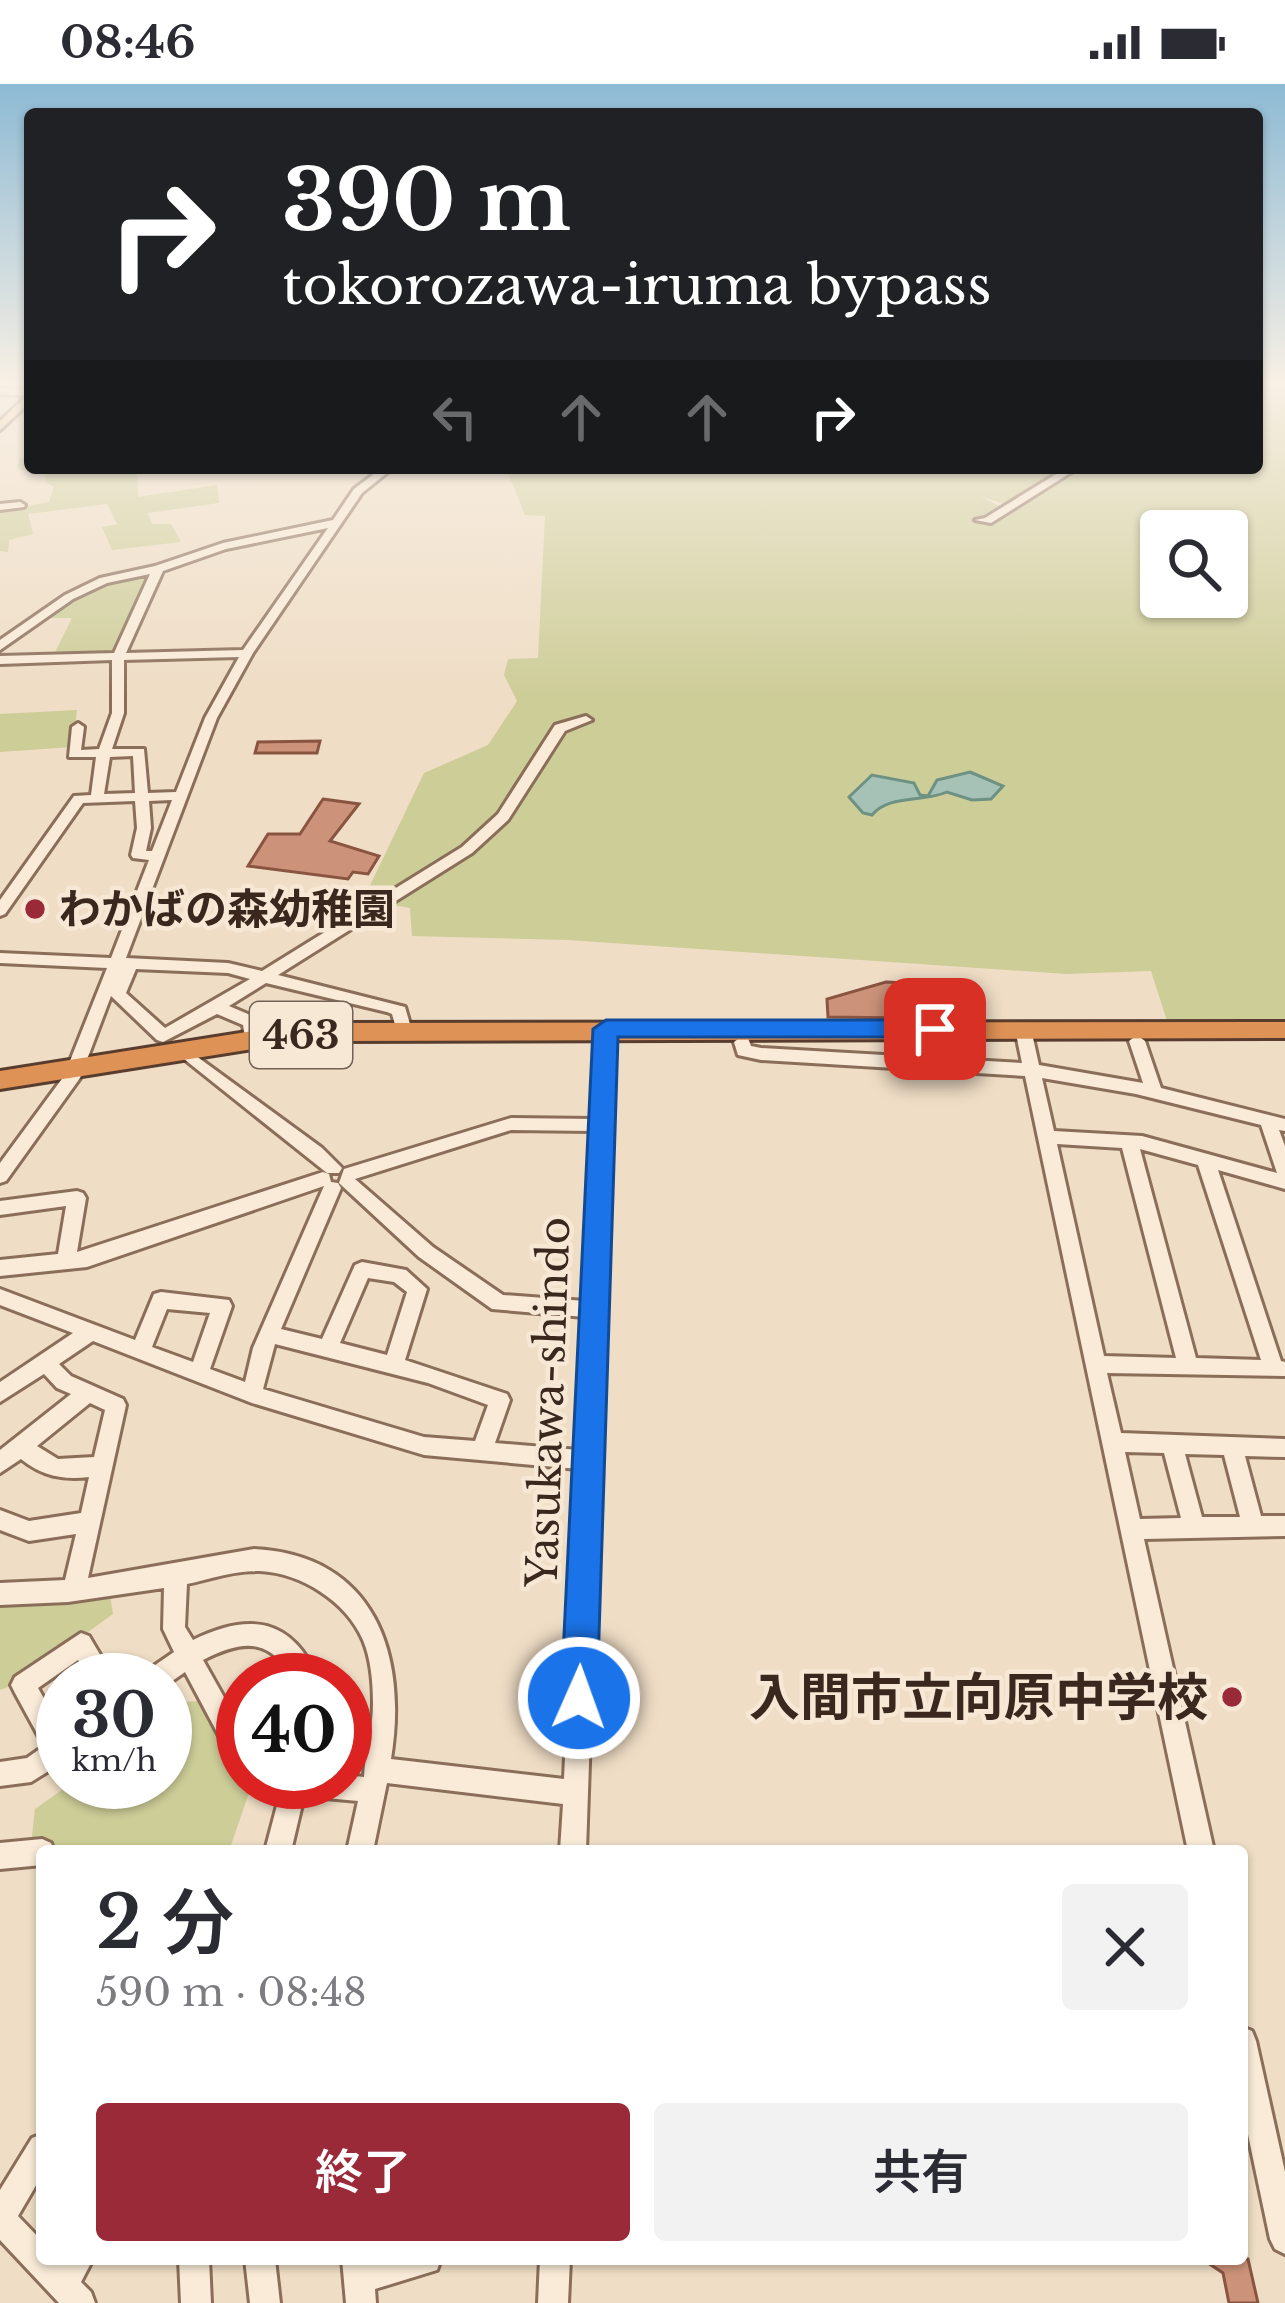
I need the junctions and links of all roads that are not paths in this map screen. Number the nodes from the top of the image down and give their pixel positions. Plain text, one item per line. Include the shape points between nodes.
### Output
1 (360, 490) edge
2 (1038, 490) edge
3 (20, 505) dead end
4 (0, 507) edge
5 (980, 520) dead end
6 (339, 522) junction
7 (158, 569) junction
8 (0, 646) edge
9 (247, 653) junction
10 (118, 657) junction
11 (0, 661) edge
12 (586, 720) dead end
13 (78, 727) dead end
14 (104, 751) junction
15 (142, 795) junction
16 (180, 796) junction
17 (97, 799) junction
18 (156, 856) junction
19 (0, 911) edge
20 (0, 958) edge
21 (121, 965) junction
22 (266, 976) junction
23 (216, 1007) junction
24 (1285, 1030) edge
25 (404, 1031) junction
26 (606, 1035) junction
27 (1025, 1035) junction
28 (252, 1040) junction
29 (1137, 1041) junction
30 (1285, 1041) edge
31 (742, 1042) junction
32 (192, 1059) junction
33 (1032, 1070) junction
34 (74, 1074) junction
35 (0, 1080) edge
36 (0, 1090) edge
37 (1154, 1094) junction
38 (1277, 1124) edge
39 (601, 1125) junction
40 (1045, 1137) junction
41 (1129, 1142) junction
42 (1207, 1161) junction
43 (1285, 1171) edge
44 (0, 1176) edge
45 (337, 1178) junction
46 (1285, 1182) edge
47 (0, 1208) edge
48 (66, 1262) junction
49 (0, 1268) edge
50 (0, 1297) edge
51 (594, 1310) junction
52 (88, 1333) junction
53 (268, 1334) junction
54 (328, 1348) junction
55 (140, 1352) junction
56 (45, 1362) junction
57 (394, 1364) junction
58 (1096, 1364) junction
59 (1187, 1366) junction
60 (1280, 1369) edge
61 (199, 1373) junction
62 (0, 1393) edge
63 (88, 1393) junction
64 (252, 1394) junction
65 (1113, 1442) junction
66 (1172, 1444) junction
67 (22, 1446) junction
68 (1232, 1446) junction
69 (1285, 1448) edge
70 (481, 1452) junction
71 (587, 1460) junction
72 (0, 1463) edge
73 (101, 1466) junction
74 (0, 1520) edge
75 (89, 1522) junction
76 (1285, 1526) edge
77 (1253, 1527) junction
78 (1194, 1528) junction
79 (1132, 1529) junction
80 (176, 1575) junction
81 (75, 1587) junction
82 (0, 1594) edge
83 (187, 1653) edge
84 (190, 1653) edge
85 (292, 1653) edge
86 (192, 1661) edge
87 (36, 1676) edge
88 (216, 1705) edge
89 (36, 1707) edge
90 (36, 1766) edge
91 (0, 1774) edge
92 (374, 1780) junction
93 (575, 1793) junction
94 (285, 1809) edge
95 (279, 1845) edge
96 (361, 1845) edge
97 (573, 1845) edge
98 (1200, 1845) edge
99 (36, 1853) edge
100 (0, 1856) edge
101 (1248, 2063) edge
102 (36, 2158) edge
103 (1278, 2173) edge
104 (1285, 2239) edge
105 (36, 2249) edge
106 (194, 2265) edge
107 (261, 2265) edge
108 (407, 2265) edge
109 (555, 2265) edge
110 (359, 2280) edge
111 (196, 2303) edge
112 (265, 2303) edge
113 (554, 2303) edge

1 - 6 street
2 - 5 street
3 - 4 street
6 - 7 street
6 - 9 street
7 - 8 street via 85,588
7 - 10 street
9 - 10 street
9 - 16 street
10 - 11 street
10 - 14 street via 118,713
12 - 22 street via 560,728 503,817 466,850
13 - 14 street via 74,754
14 - 15 street via 139,752
14 - 17 street
15 - 16 street
15 - 17 street
15 - 18 street via 138,855
16 - 18 street
17 - 19 street via 79,799
18 - 21 street
20 - 21 street
21 - 22 street
21 - 23 street via 118,994 163,1036
21 - 34 street
22 - 23 street
22 - 25 street via 399,1011
23 - 28 street via 251,1022
24 - 27 highway, 463
25 - 26 highway, 463
25 - 28 highway, 463
26 - 27 highway, 463
26 - 31 highway, 463
26 - 32 highway, 463 via 343,1044
26 - 39 street, Yasukawa-shindo
27 - 29 highway, 463
27 - 31 highway, 463
27 - 33 street
28 - 34 highway, 463
29 - 30 highway, 463
29 - 37 street
31 - 33 street via 744,1051 761,1054
32 - 34 highway, 463
32 - 45 street via 297,1134
33 - 37 street
33 - 40 street
34 - 35 highway, 463
34 - 36 highway, 463
34 - 44 street
37 - 38 street
38 - 43 street
39 - 45 street via 511,1124
39 - 51 street, Yasukawa-shindo
40 - 41 street
40 - 58 street
41 - 42 street
41 - 59 street
42 - 46 street
42 - 60 street
45 - 48 street
45 - 51 street via 499,1303
45 - 53 street
47 - 48 street via 77,1198
48 - 49 street
50 - 52 street
51 - 71 street, Yasukawa-shindo
52 - 55 street
52 - 56 street
53 - 54 street
53 - 64 street
54 - 57 street
54 - 57 street via 362,1270 399,1275 417,1289
55 - 61 street
55 - 61 street via 161,1300 222,1306
56 - 62 street
56 - 63 street
57 - 70 street via 500,1400
58 - 59 street
58 - 65 street
59 - 60 street
61 - 64 street
63 - 67 street
63 - 73 street via 116,1405
64 - 70 street via 424,1446
65 - 66 street
65 - 79 street
66 - 68 street
66 - 78 street
67 - 72 street
67 - 73 street via 56,1472
68 - 69 street
68 - 77 street
70 - 71 street
71 - 93 street, Yasukawa-shindo
73 - 75 street
74 - 75 street via 29,1531
75 - 81 street
76 - 77 street
77 - 78 street
78 - 79 street
79 - 98 street
80 - 81 street
80 - 83 street via 174,1628
80 - 92 street via 276,1562 347,1599 373,1636 385,1679
81 - 82 street
84 - 85 street via 225,1634 251,1634
86 - 88 street
87 - 89 street via 23,1685
90 - 91 street
92 - 93 street
92 - 96 street
93 - 97 street, Yasukawa-shindo
94 - 95 street
99 - 100 street
101 - 103 street
102 - 105 street via 0,2218
103 - 104 street
106 - 111 street
107 - 112 street
108 - 110 street
109 - 113 street

